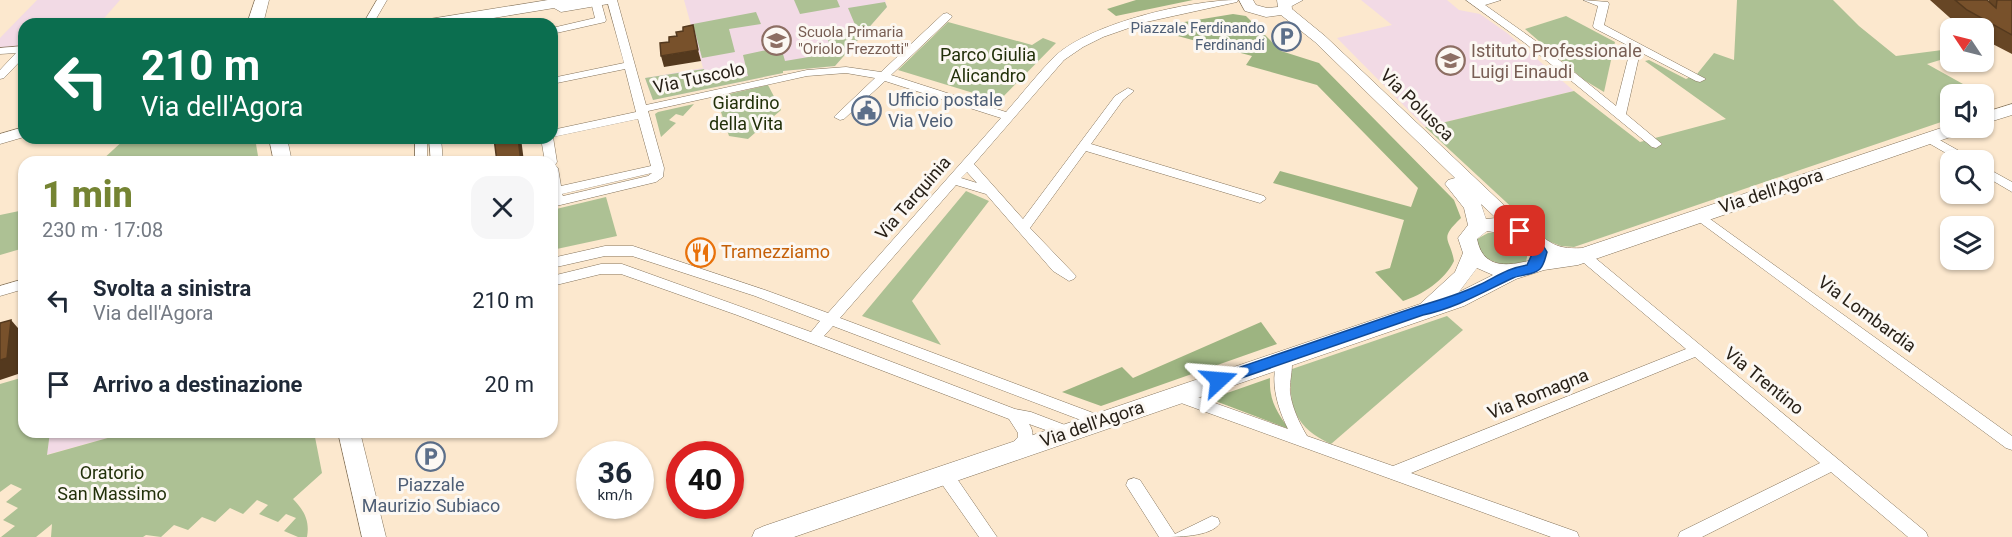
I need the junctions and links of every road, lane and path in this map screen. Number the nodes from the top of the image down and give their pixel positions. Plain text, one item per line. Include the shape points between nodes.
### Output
1 (262, 0) edge
2 (382, 0) edge
3 (1233, 0) edge
4 (1496, 0) edge
5 (1588, 0) edge
6 (604, 1) edge
7 (1475, 2) edge
8 (571, 4) edge
9 (1288, 4) edge
10 (1209, 7) junction
11 (1256, 8) edge
12 (947, 16) dead end
13 (257, 18) edge
14 (372, 18) edge
15 (473, 18) edge
16 (502, 18) edge
17 (565, 28) junction
18 (558, 30) edge
19 (1636, 46) junction
20 (18, 50) edge
21 (0, 51) edge
22 (18, 56) edge
23 (629, 65) junction
24 (0, 76) edge
25 (882, 76) junction
26 (1700, 78) dead end
27 (558, 80) edge
28 (1128, 91) dead end
29 (2012, 109) edge
30 (643, 111) junction
31 (1620, 115) junction
32 (1994, 115) edge
33 (1008, 116) junction
34 (840, 117) dead end
35 (18, 127) edge
36 (0, 132) edge
37 (558, 132) edge
38 (18, 134) edge
39 (1940, 134) edge
40 (1929, 138) junction
41 (0, 139) edge
42 (1656, 144) dead end
43 (1084, 146) junction
44 (1949, 150) edge
45 (967, 164) junction
46 (1994, 177) edge
47 (953, 180) junction
48 (2012, 188) edge
49 (992, 192) junction
50 (558, 197) edge
51 (1260, 199) dead end
52 (1699, 215) junction
53 (1478, 226) junction
54 (1023, 228) junction
55 (1520, 231) junction
56 (1537, 255) junction
57 (1583, 255) junction
58 (558, 262) edge
59 (1469, 263) junction
60 (1512, 272) junction
61 (1069, 276) dead end
62 (558, 280) edge
63 (18, 286) edge
64 (1485, 288) junction
65 (0, 291) edge
66 (760, 293) junction
67 (742, 311) junction
68 (1421, 311) junction
69 (830, 319) junction
70 (814, 338) junction
71 (1696, 351) junction
72 (1285, 358) junction
73 (996, 383) junction
74 (1175, 395) junction
75 (982, 402) junction
76 (1014, 415) junction
77 (1099, 421) junction
78 (1068, 432) junction
79 (350, 438) edge
80 (1300, 439) junction
81 (2012, 444) edge
82 (1011, 452) junction
83 (1833, 464) junction
84 (1394, 473) junction
85 (945, 475) junction
86 (1134, 485) dead end
87 (1212, 523) dead end
88 (374, 537) edge
89 (764, 537) edge
90 (989, 537) edge
91 (1168, 537) edge
92 (1182, 537) edge
93 (1571, 537) edge
94 (1686, 537) edge
95 (1920, 537) edge

1 - 13 street
2 - 14 street
3 - 10 street, Via Tarquinia
4 - 7 street
5 - 19 street via 1604,4 1598,26
6 - 8 street
6 - 17 street via 601,20
6 - 23 street
7 - 31 street
8 - 15 street
8 - 16 street
8 - 17 street via 562,14
9 - 11 street, Via Polusca
9 - 55 street, Via Polusca
10 - 11 street, Via Tarquinia
10 - 33 street, Via Tarquinia via 1130,22 1084,41 1052,66
11 - 53 street, Via Polusca via 1310,41 1455,185 1473,206
12 - 25 street
17 - 18 street
19 - 26 street
19 - 31 street
20 - 21 street
22 - 24 street
23 - 27 street
23 - 30 street
25 - 30 street, Via Tuscolo via 846,70 820,71
25 - 33 street, Via Tuscolo
25 - 34 street
28 - 43 street
29 - 32 street
30 - 37 street, Via Tuscolo
30 - 50 street via 658,176
31 - 42 street
33 - 45 street, Via Tarquinia
35 - 36 street
38 - 41 street
39 - 40 street, Via dell'Agora
40 - 44 street
40 - 52 street, Via dell'Agora
43 - 51 street
43 - 54 street
45 - 47 street, Via Tarquinia
45 - 49 street
46 - 48 street
47 - 49 street
47 - 69 street, Via Tarquinia
49 - 54 street
52 - 57 street, Via dell'Agora
52 - 81 street, Via Lombardia
53 - 55 street via 1498,224
53 - 59 street via 1467,238
54 - 61 street
55 - 56 street
56 - 57 street, Via dell'Agora via 1571,262
56 - 60 street, Via dell'Agora via 1530,269
57 - 71 street, Via Trentino
58 - 66 street via 605,250 626,250
59 - 60 street
59 - 64 street
59 - 68 street, Via dell'Agora via 1459,281
60 - 64 street, Via dell'Agora
62 - 67 street via 601,269 622,269
63 - 65 street
64 - 68 street, Via dell'Agora
66 - 67 street
66 - 69 street
67 - 70 street
68 - 72 street, Via dell'Agora
69 - 70 street, Via Tarquinia
69 - 73 street
70 - 75 street
71 - 83 street, Via Trentino
71 - 84 street, Via Romagna
72 - 74 street, Via dell'Agora
72 - 80 street via 1281,394
73 - 75 street
73 - 77 street
74 - 77 street, Via dell'Agora
74 - 80 street
75 - 76 street
76 - 78 street via 1031,417
76 - 82 street via 1026,432 1025,440
77 - 78 street, Via dell'Agora
78 - 82 street, Via dell'Agora
79 - 88 street
80 - 84 street
82 - 85 street, Via dell'Agora
83 - 94 street
83 - 95 street, Via Trentino
84 - 93 street
85 - 89 street, Via dell'Agora
85 - 90 street
86 - 91 street
87 - 92 street

